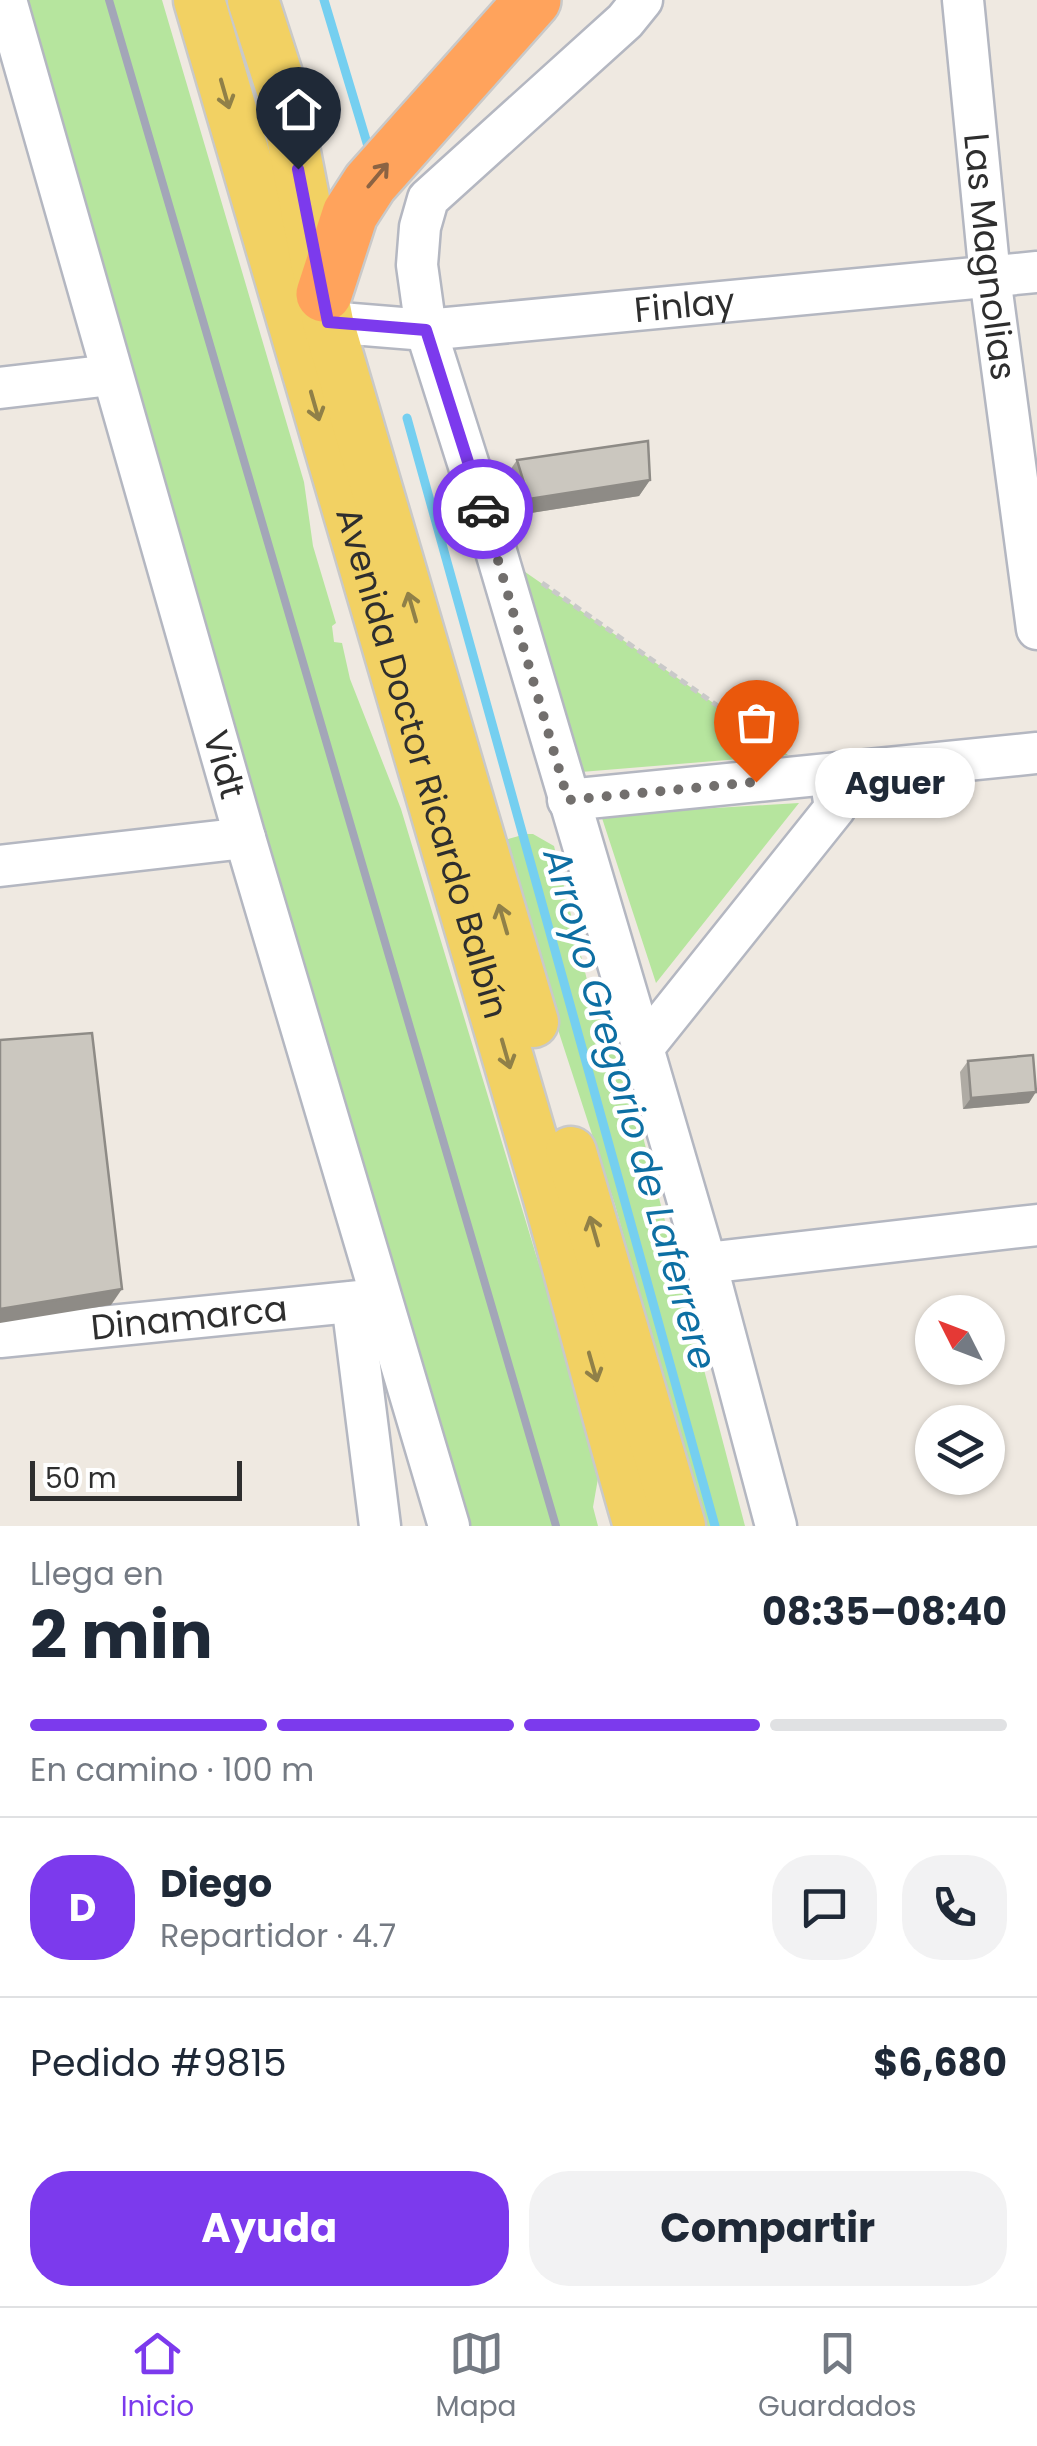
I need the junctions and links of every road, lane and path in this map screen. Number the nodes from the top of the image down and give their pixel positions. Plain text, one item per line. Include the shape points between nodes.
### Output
1 (6, 0) edge
2 (199, 0) edge
3 (253, 0) edge
4 (533, 0) edge
5 (642, 0) edge
6 (964, 0) edge
7 (1037, 272) edge
8 (990, 276) junction
9 (326, 308) junction
10 (426, 330) junction
11 (111, 375) junction
12 (0, 388) edge
13 (495, 548) junction
14 (1037, 629) edge
15 (1037, 752) edge
16 (830, 776) junction
17 (568, 800) junction
18 (245, 838) junction
19 (0, 866) edge
20 (643, 1048) junction
21 (1037, 1225) edge
22 (706, 1263) junction
23 (366, 1300) junction
24 (0, 1337) edge
25 (380, 1526) edge
26 (448, 1526) edge
27 (639, 1526) edge
28 (680, 1526) edge
29 (776, 1526) edge

1 - 11 street, Vidt
2 -> 27 main road, Avenida Doctor Ricardo Balbín
3 - 9 main road, Avenida Doctor Ricardo Balbín via 284,96
9 -> 4 highway via 350,214 370,183
5 - 10 street via 428,198 416,265
6 - 8 street, Las Magnolias
7 - 8 street, Finlay
8 - 10 street, Finlay
8 - 14 street, Las Magnolias
9 - 10 street, Finlay
28 -> 9 main road, Avenida Doctor Ricardo Balbín
10 - 13 street
11 - 12 street
11 - 18 street, Vidt
13 - 16 path via 788,755
13 - 17 street
15 - 16 street
16 - 17 street
16 - 20 street via 835,808
17 - 20 street
18 - 19 street
18 - 23 street, Vidt
20 - 22 street
21 - 22 street
22 - 29 street
23 - 24 street, Dinamarca
23 - 25 street
23 - 26 street, Vidt

